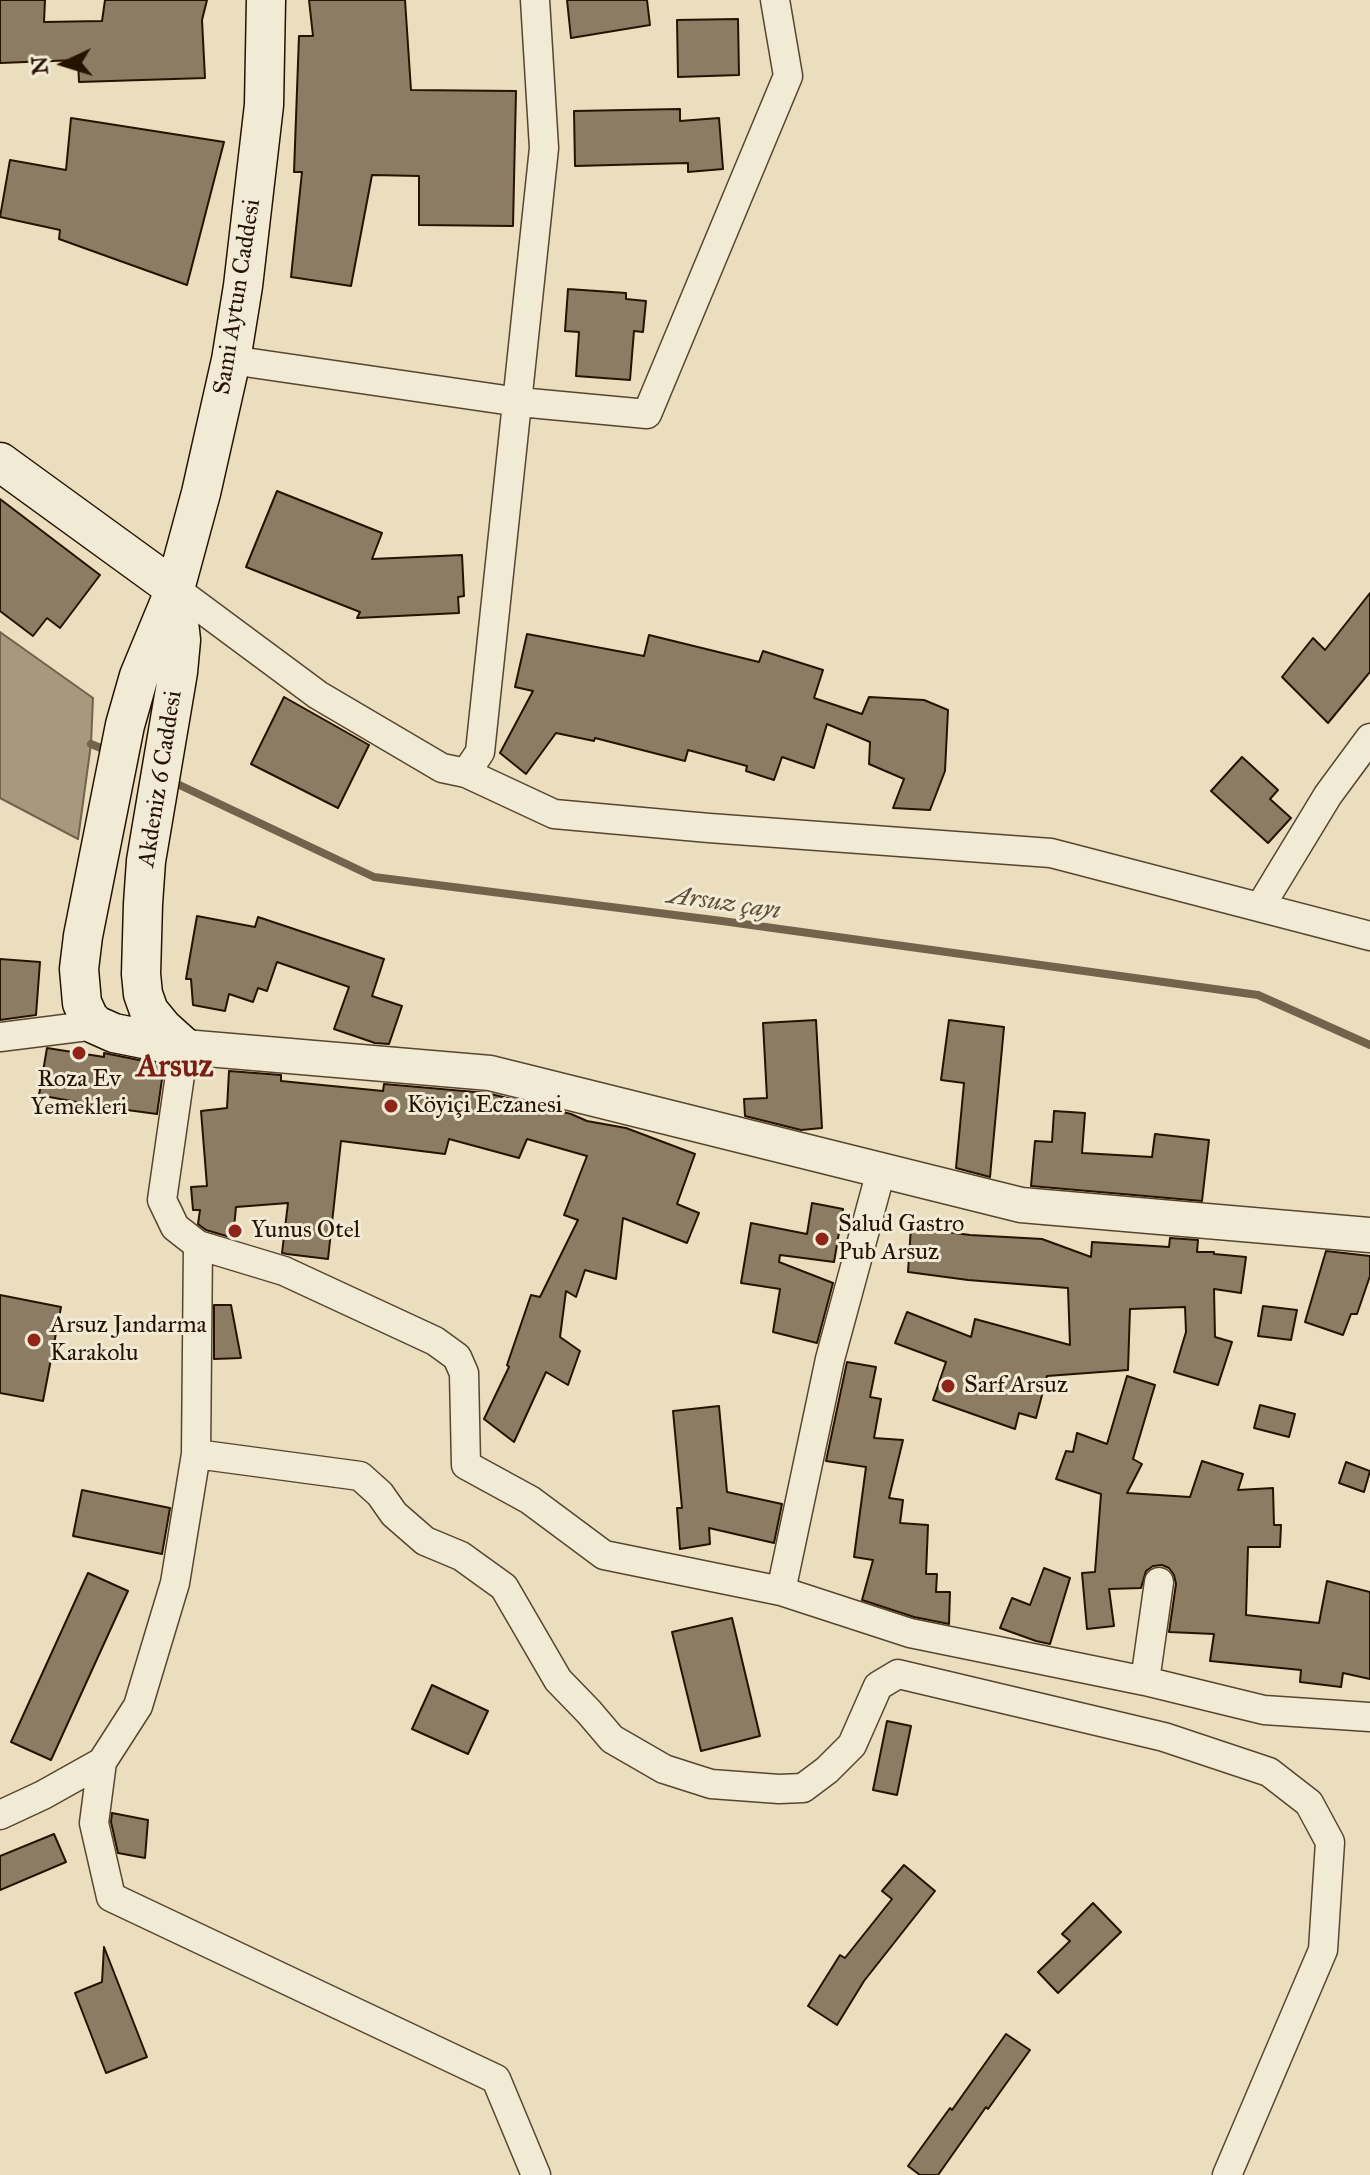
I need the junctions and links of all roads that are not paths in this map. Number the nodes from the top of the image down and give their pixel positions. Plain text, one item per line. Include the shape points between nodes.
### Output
1 (266, 0) edge
2 (535, 0) edge
3 (775, 0) edge
4 (231, 360) junction
5 (519, 402) junction
6 (0, 462) edge
7 (175, 589) junction
8 (1370, 738) edge
9 (466, 773) junction
10 (1260, 907) junction
11 (1370, 936) edge
12 (96, 1025) junction
13 (0, 1037) edge
14 (184, 1047) junction
15 (881, 1171) junction
16 (1370, 1235) edge
17 (198, 1245) junction
18 (196, 1454) junction
19 (1159, 1582) dead end
20 (781, 1591) junction
21 (1145, 1681) junction
22 (1370, 1717) edge
23 (102, 1762) junction
24 (0, 1815) edge
25 (536, 2175) edge
26 (1227, 2175) edge

1 - 4 main road, Sami Aytun Caddesi via 264,105
2 - 5 street via 544,148
3 - 5 street via 788,76 647,414
4 - 5 street
4 - 7 main road, Sami Aytun Caddesi
5 - 9 street via 480,752
6 - 7 main road
7 - 9 street via 318,695 442,768
7 - 12 main road, Akdeniz 6 Caddesi via 132,697 83,936 79,987
7 - 14 main road, Akdeniz 6 Caddesi via 181,640 146,861 143,994 149,1011
8 - 10 street via 1328,795
9 - 10 street via 554,814 1051,853
10 - 11 street
12 - 13 street
12 - 14 main road
14 - 15 street via 490,1073
14 - 17 street via 162,1200 175,1227
15 - 16 street via 1021,1205
15 - 20 street via 830,1359
17 - 18 street
17 - 20 street via 284,1271 435,1341 457,1357 464,1373 466,1465 530,1500 604,1555
18 - 23 street via 175,1583 138,1706
18 - 26 street via 360,1476 425,1541 461,1556 504,1587 558,1680 612,1739 664,1769 711,1784 803,1788 852,1745 878,1686 898,1674 1164,1737 1269,1772 1309,1803 1330,1842 1323,1950
19 - 21 street
20 - 21 street via 910,1633
21 - 22 street via 1264,1710
23 - 24 street
23 - 25 street via 94,1823 111,1897 496,2079

